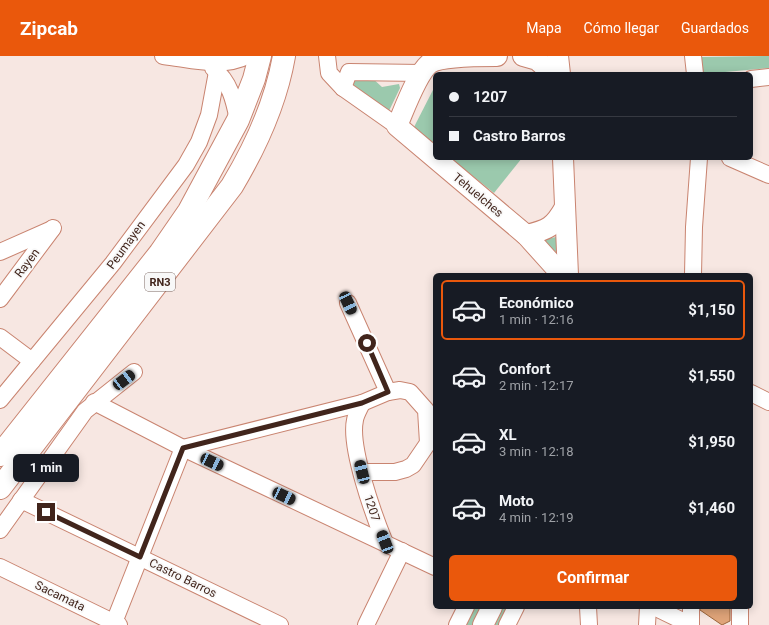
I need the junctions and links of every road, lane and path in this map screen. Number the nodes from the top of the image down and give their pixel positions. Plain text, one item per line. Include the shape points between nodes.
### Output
1 (163, 56) edge
2 (247, 56) edge
3 (260, 56) edge
4 (284, 56) edge
5 (327, 56) edge
6 (497, 56) edge
7 (523, 56) edge
8 (558, 56) edge
9 (693, 56) edge
10 (444, 57) edge
11 (204, 61) junction
12 (217, 72) junction
13 (551, 72) edge
14 (560, 72) edge
15 (695, 72) edge
16 (422, 73) junction
17 (769, 77) edge
18 (753, 80) edge
19 (343, 88) junction
20 (238, 120) junction
21 (396, 126) junction
22 (433, 157) edge
23 (436, 160) edge
24 (564, 160) edge
25 (699, 160) edge
26 (735, 160) edge
27 (769, 175) edge
28 (565, 207) junction
29 (526, 236) junction
30 (0, 252) edge
31 (560, 273) edge
32 (568, 273) edge
33 (693, 273) edge
34 (0, 299) edge
35 (348, 303) dead end
36 (0, 337) edge
37 (32, 361) junction
38 (134, 372) dead end
39 (388, 392) junction
40 (753, 394) edge
41 (0, 400) edge
42 (94, 402) junction
43 (769, 402) edge
44 (362, 403) junction
45 (183, 448) junction
46 (0, 455) edge
47 (362, 472) junction
48 (0, 488) edge
49 (21, 500) junction
50 (0, 530) edge
51 (385, 542) junction
52 (402, 550) junction
53 (140, 557) junction
54 (433, 566) edge
55 (0, 568) edge
56 (465, 609) edge
57 (491, 609) edge
58 (515, 609) edge
59 (588, 609) edge
60 (648, 609) edge
61 (658, 609) edge
62 (691, 609) edge
63 (740, 609) edge
64 (116, 624) edge
65 (280, 625) edge
66 (366, 625) edge
67 (457, 625) edge
68 (482, 625) edge
69 (507, 625) edge
70 (589, 625) edge
71 (648, 625) edge
72 (691, 625) edge
73 (740, 625) edge

1 - 11 street
2 - 11 street via 229,62
3 - 20 highway, RN3
4 - 48 highway, RN3 via 267,117 232,186
5 - 19 street, Tehuelches via 329,73
6 - 10 main road
7 - 13 main road via 537,60
8 - 14 main road
9 - 15 street
10 - 16 main road via 430,62
11 - 12 street
12 - 20 street via 230,89
12 - 37 street, Peumayen via 209,115 199,142 186,165 113,263
16 - 19 street via 349,72
16 - 21 main road
17 - 18 street
19 - 21 street, Tehuelches
20 - 46 highway, RN3 via 189,211 164,247
21 - 22 main road, Tehuelches
23 - 29 main road, Tehuelches
24 - 28 main road
25 - 33 street
26 - 27 street
28 - 29 main road via 558,221 544,231
28 - 32 main road
29 - 31 main road, Tehuelches
30 - 34 street, Rayen via 53,228
35 - 39 street
36 - 37 street
37 - 41 street, Peumayen
38 - 42 street
39 - 44 street
39 - 47 street via 410,392 426,410 428,443 406,469 395,472
40 - 43 street
42 - 45 street
42 - 49 street
44 - 45 street
44 - 47 street, 1207 via 354,432
45 - 51 street
45 - 53 street
47 - 51 street, 1207 via 371,506
49 - 50 street
49 - 53 street, Castro Barros
51 - 52 street
52 - 54 street
52 - 66 street
53 - 64 street
53 - 65 street, Castro Barros
55 - 64 street, Sacamata
56 - 67 street
57 - 68 main road
58 - 69 street
59 - 70 street
60 - 71 street
61 - 72 street
62 - 72 street
63 - 73 street

